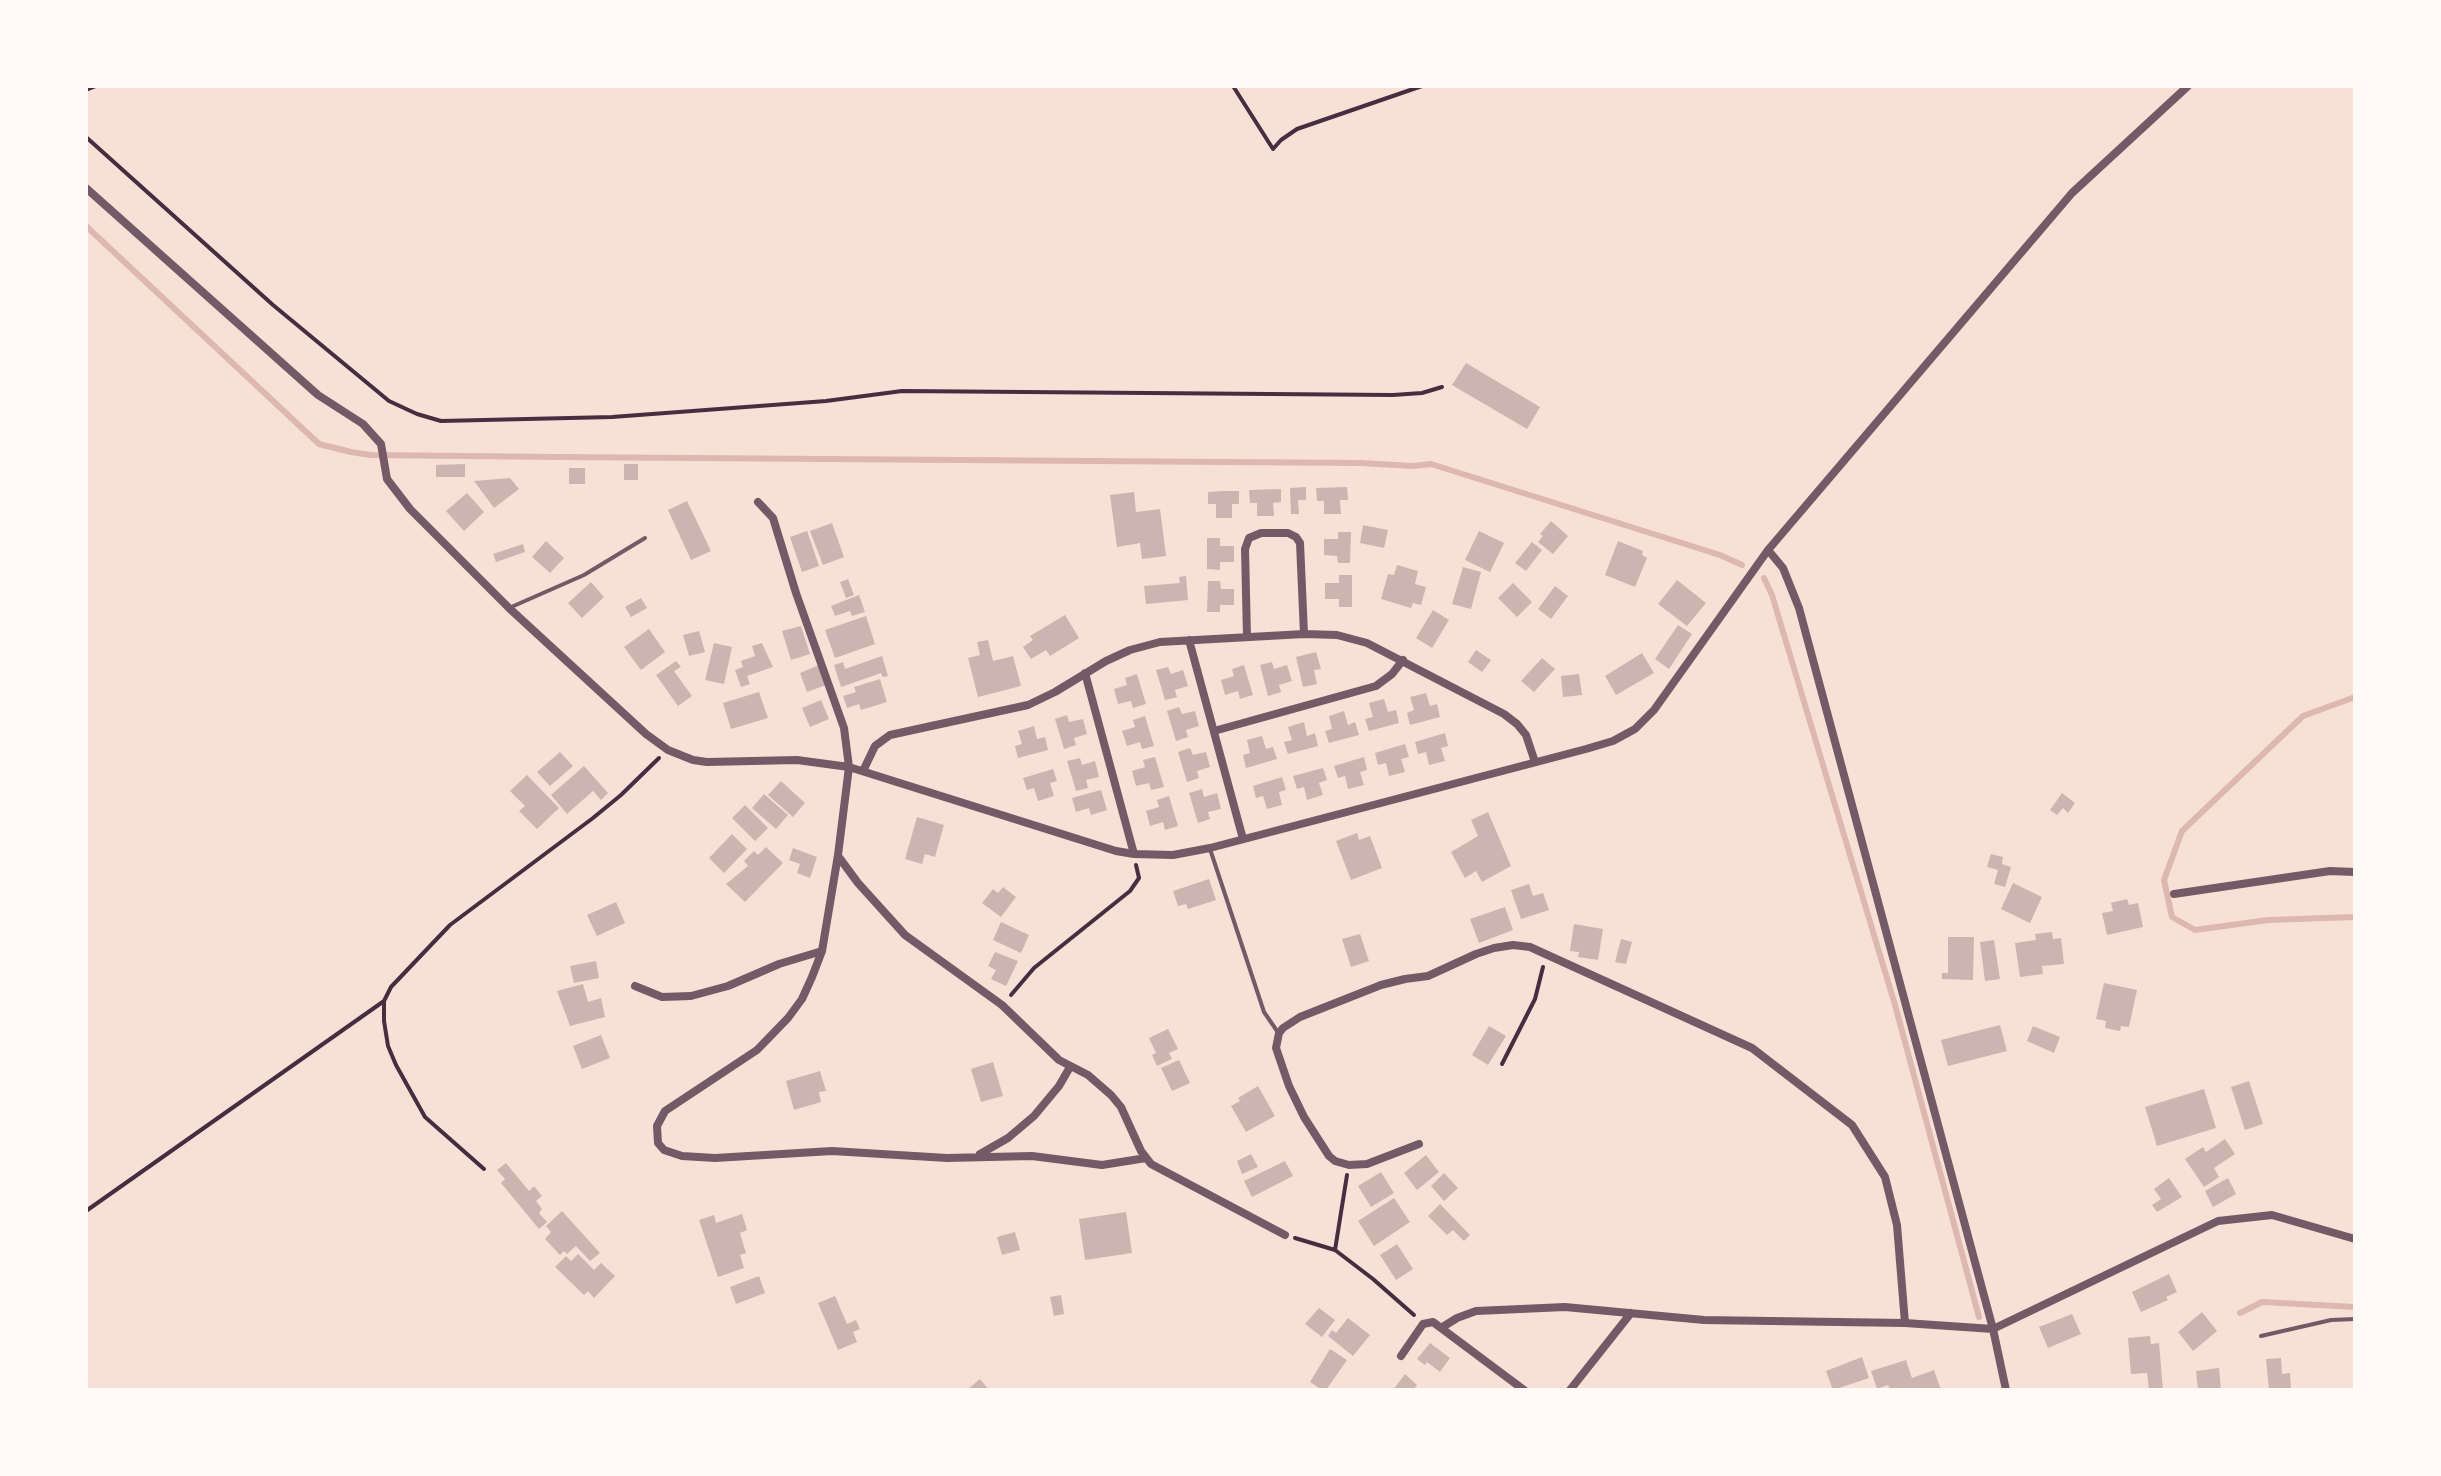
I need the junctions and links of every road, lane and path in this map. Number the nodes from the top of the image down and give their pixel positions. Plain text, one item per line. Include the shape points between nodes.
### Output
1 (96, 86) edge
2 (1233, 86) edge
3 (1422, 86) edge
4 (2188, 86) edge
5 (86, 90) edge
6 (86, 137) edge
7 (86, 188) edge
8 (1442, 387) dead end
9 (758, 502) dead end
10 (645, 538) dead end
11 (1768, 550) junction
12 (509, 608) junction
13 (1304, 634) junction
14 (1247, 637) junction
15 (1189, 640) junction
16 (1403, 660) junction
17 (1085, 673) junction
18 (1214, 731) junction
19 (668, 750) junction
20 (1535, 762) junction
21 (849, 767) junction
22 (863, 771) junction
23 (1243, 839) junction
24 (1210, 848) junction
25 (1134, 854) junction
26 (838, 855) junction
27 (2355, 872) edge
28 (2174, 894) dead end
29 (822, 951) junction
30 (1546, 954) junction
31 (635, 986) dead end
32 (384, 1001) junction
33 (1002, 1005) junction
34 (1279, 1033) junction
35 (1502, 1064) dead end
36 (1070, 1067) junction
37 (1419, 1144) dead end
38 (976, 1156) junction
39 (1146, 1158) junction
40 (1349, 1165) junction
41 (484, 1169) dead end
42 (86, 1211) edge
43 (1285, 1235) joint
44 (2355, 1239) edge
45 (1335, 1250) junction
46 (1631, 1313) junction
47 (2355, 1319) edge
48 (1905, 1323) junction
49 (1423, 1324) junction
50 (1441, 1328) junction
51 (1993, 1329) junction
52 (2261, 1336) dead end
53 (1401, 1356) dead end
54 (1524, 1390) edge
55 (1570, 1390) edge
56 (2006, 1390) edge

1 - 5 path
2 - 3 path via 1273,149 1297,129
4 - 11 street via 2072,193
6 - 8 path via 389,401 441,421 612,417 902,391 1393,395
7 - 12 street via 318,395 363,424 381,444 387,479 397,495
9 - 21 street via 776,526 844,728
10 - 12 lane via 584,575
11 - 20 street via 1635,729 1613,741
11 - 51 street via 1783,568 1799,608
12 - 19 street
13 - 14 street
13 - 14 street via 1300,543 1288,533 1257,533 1245,549
13 - 16 street via 1355,638
14 - 15 street
15 - 17 street via 1130,650
15 - 18 street
16 - 18 street via 1376,686
16 - 20 street via 1511,718 1526,735
17 - 22 street via 1028,705 890,735 875,746
17 - 25 street
18 - 23 street
19 - 21 street via 707,762 805,760
19 - 32 path via 593,818 450,925
20 - 23 street
21 - 22 street
21 - 26 street
22 - 25 street
23 - 24 street
24 - 25 street via 1173,855
24 - 34 lane via 1264,1012
25 - 33 path via 1139,878 1130,891 1034,968
26 - 29 street
26 - 33 street via 905,935
27 - 28 street via 2330,871
29 - 31 street via 691,996 662,997
29 - 38 street via 802,999 774,1035 665,1111 657,1126 661,1147 682,1156 715,1158 832,1151
30 - 34 street via 1513,945 1494,948 1428,976 1381,985 1300,1017
30 - 35 path via 1535,999
30 - 48 street via 1752,1048 1852,1125 1885,1177 1897,1225
32 - 41 path via 388,1046 425,1117
32 - 42 path
33 - 36 street
34 - 40 street via 1278,1056 1304,1117 1329,1156
36 - 38 street via 1034,1116
36 - 39 street via 1111,1095
37 - 40 street via 1378,1161
38 - 39 street via 1032,1156 1089,1165
39 - 43 street
40 - 45 path
43 - 45 path
44 - 51 street via 2272,1215 2218,1221
45 - 49 path
46 - 48 street via 1704,1320
46 - 50 street via 1565,1307 1476,1311
46 - 55 street
47 - 52 lane
48 - 51 street
49 - 50 street via 1433,1322
49 - 53 street
50 - 54 street
51 - 56 street

